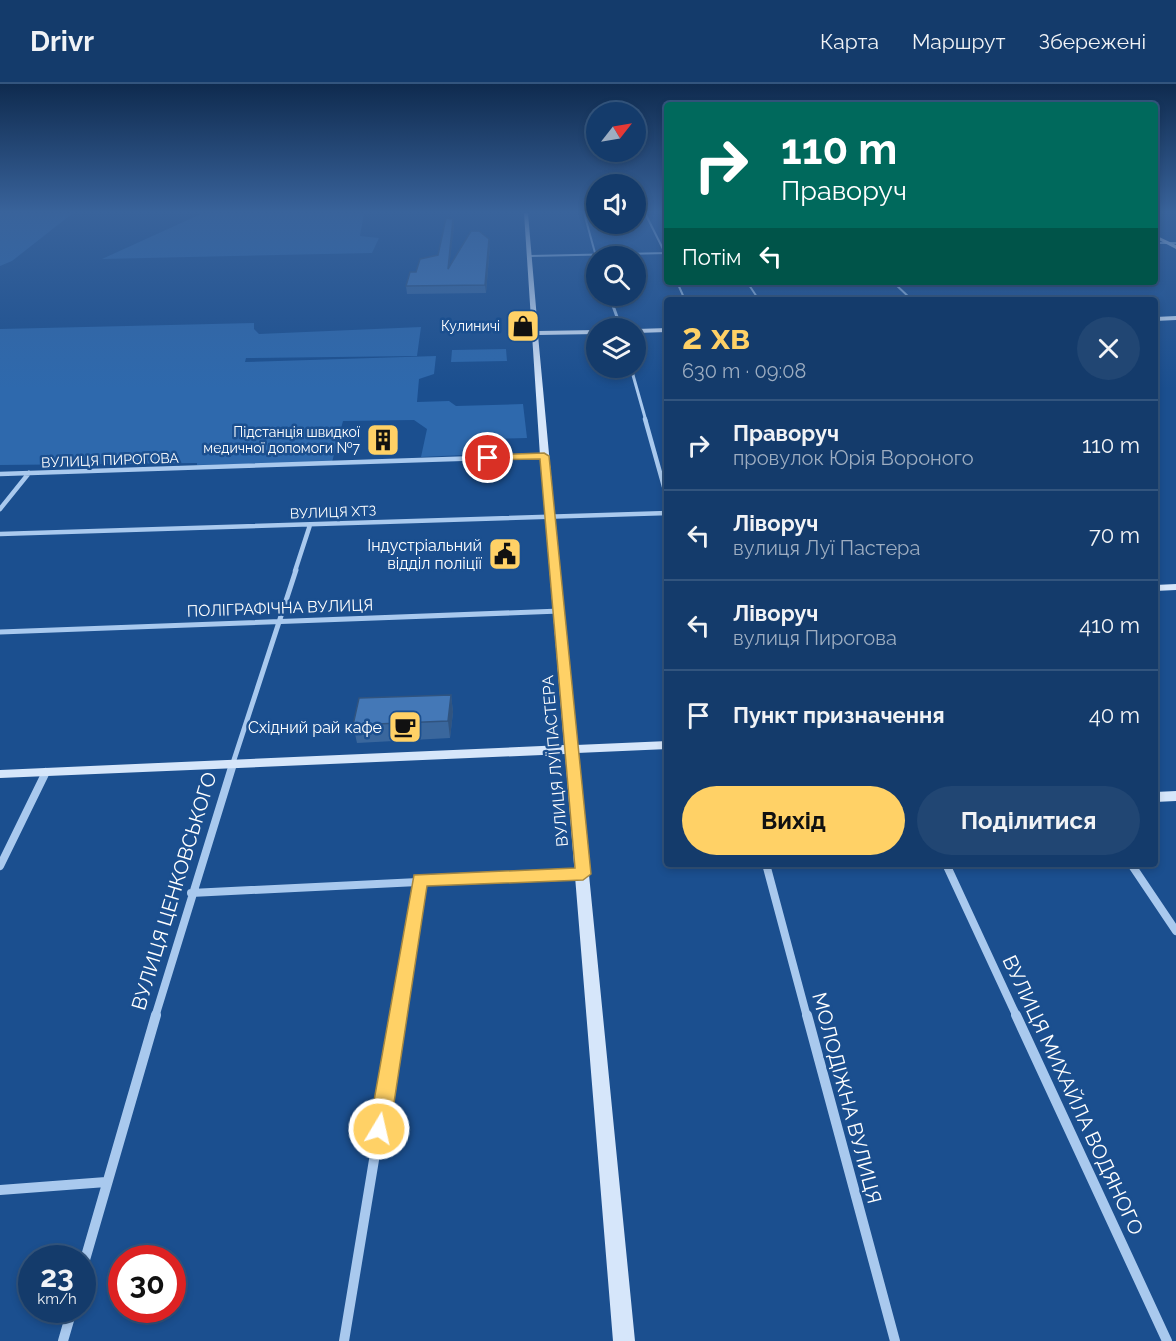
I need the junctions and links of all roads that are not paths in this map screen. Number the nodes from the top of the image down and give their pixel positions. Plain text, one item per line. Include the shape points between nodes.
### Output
1 (531, 272) edge
2 (895, 285) edge
3 (909, 297) edge
4 (1176, 318) edge
5 (1158, 319) edge
6 (664, 330) edge
7 (646, 331) edge
8 (586, 332) edge
9 (536, 333) junction
10 (634, 378) edge
11 (544, 456) junction
12 (29, 473) junction
13 (0, 474) edge
14 (664, 487) edge
15 (0, 509) edge
16 (664, 513) edge
17 (551, 516) junction
18 (310, 525) junction
19 (0, 534) edge
20 (1176, 587) edge
21 (1158, 588) edge
22 (560, 611) junction
23 (277, 622) junction
24 (0, 632) edge
25 (664, 745) edge
26 (572, 749) junction
27 (231, 764) junction
28 (46, 772) junction
29 (0, 774) edge
30 (1176, 796) edge
31 (1158, 797) edge
32 (0, 866) edge
33 (767, 867) edge
34 (947, 867) edge
35 (1133, 867) edge
36 (583, 874) junction
37 (420, 880) junction
38 (191, 893) junction
39 (1176, 931) edge
40 (106, 1182) junction
41 (0, 1190) edge
42 (89, 1245) edge
43 (68, 1323) edge
44 (63, 1341) edge
45 (344, 1341) edge
46 (624, 1341) edge
47 (895, 1341) edge
48 (1167, 1341) edge

1 - 9 street, ВУЛИЦЯ ЛУЇ ПАСТЕРА
2 - 3 street
4 - 5 street
6 - 7 street
8 - 9 street
9 - 11 street, ВУЛИЦЯ ЛУЇ ПАСТЕРА
10 - 14 street
11 - 12 street, ВУЛИЦЯ ПИРОГОВА
11 - 17 street, ВУЛИЦЯ ЛУЇ ПАСТЕРА
12 - 13 street, ВУЛИЦЯ ПИРОГОВА
12 - 15 street
16 - 17 street, ВУЛИЦЯ ХТЗ
17 - 18 street, ВУЛИЦЯ ХТЗ
17 - 22 street, ВУЛИЦЯ ЛУЇ ПАСТЕРА
18 - 19 street, ВУЛИЦЯ ХТЗ
18 - 23 street, ВУЛИЦЯ ЦЕНКОВСЬКОГО
20 - 21 street
22 - 23 street, ПОЛІГРАФІЧНА ВУЛИЦЯ
22 - 26 street, ВУЛИЦЯ ЛУЇ ПАСТЕРА
23 - 24 street, ПОЛІГРАФІЧНА ВУЛИЦЯ
23 - 27 street, ВУЛИЦЯ ЦЕНКОВСЬКОГО
25 - 26 street
26 - 27 street
26 - 36 street, ВУЛИЦЯ ЛУЇ ПАСТЕРА
27 - 28 street
27 - 38 street, ВУЛИЦЯ ЦЕНКОВСЬКОГО
28 - 29 street
28 - 32 street
30 - 31 street
33 - 47 street, МОЛОДІЖНА ВУЛИЦЯ
34 - 48 street, ВУЛИЦЯ МИХАЙЛА ВОДЯНОГО
35 - 39 street
36 - 37 street
36 - 46 street, ВУЛИЦЯ ЛУЇ ПАСТЕРА
37 - 38 street
37 - 45 street
38 - 40 street, ВУЛИЦЯ ЦЕНКОВСЬКОГО
40 - 41 street
40 - 42 street, ВУЛИЦЯ ЦЕНКОВСЬКОГО
43 - 44 street

